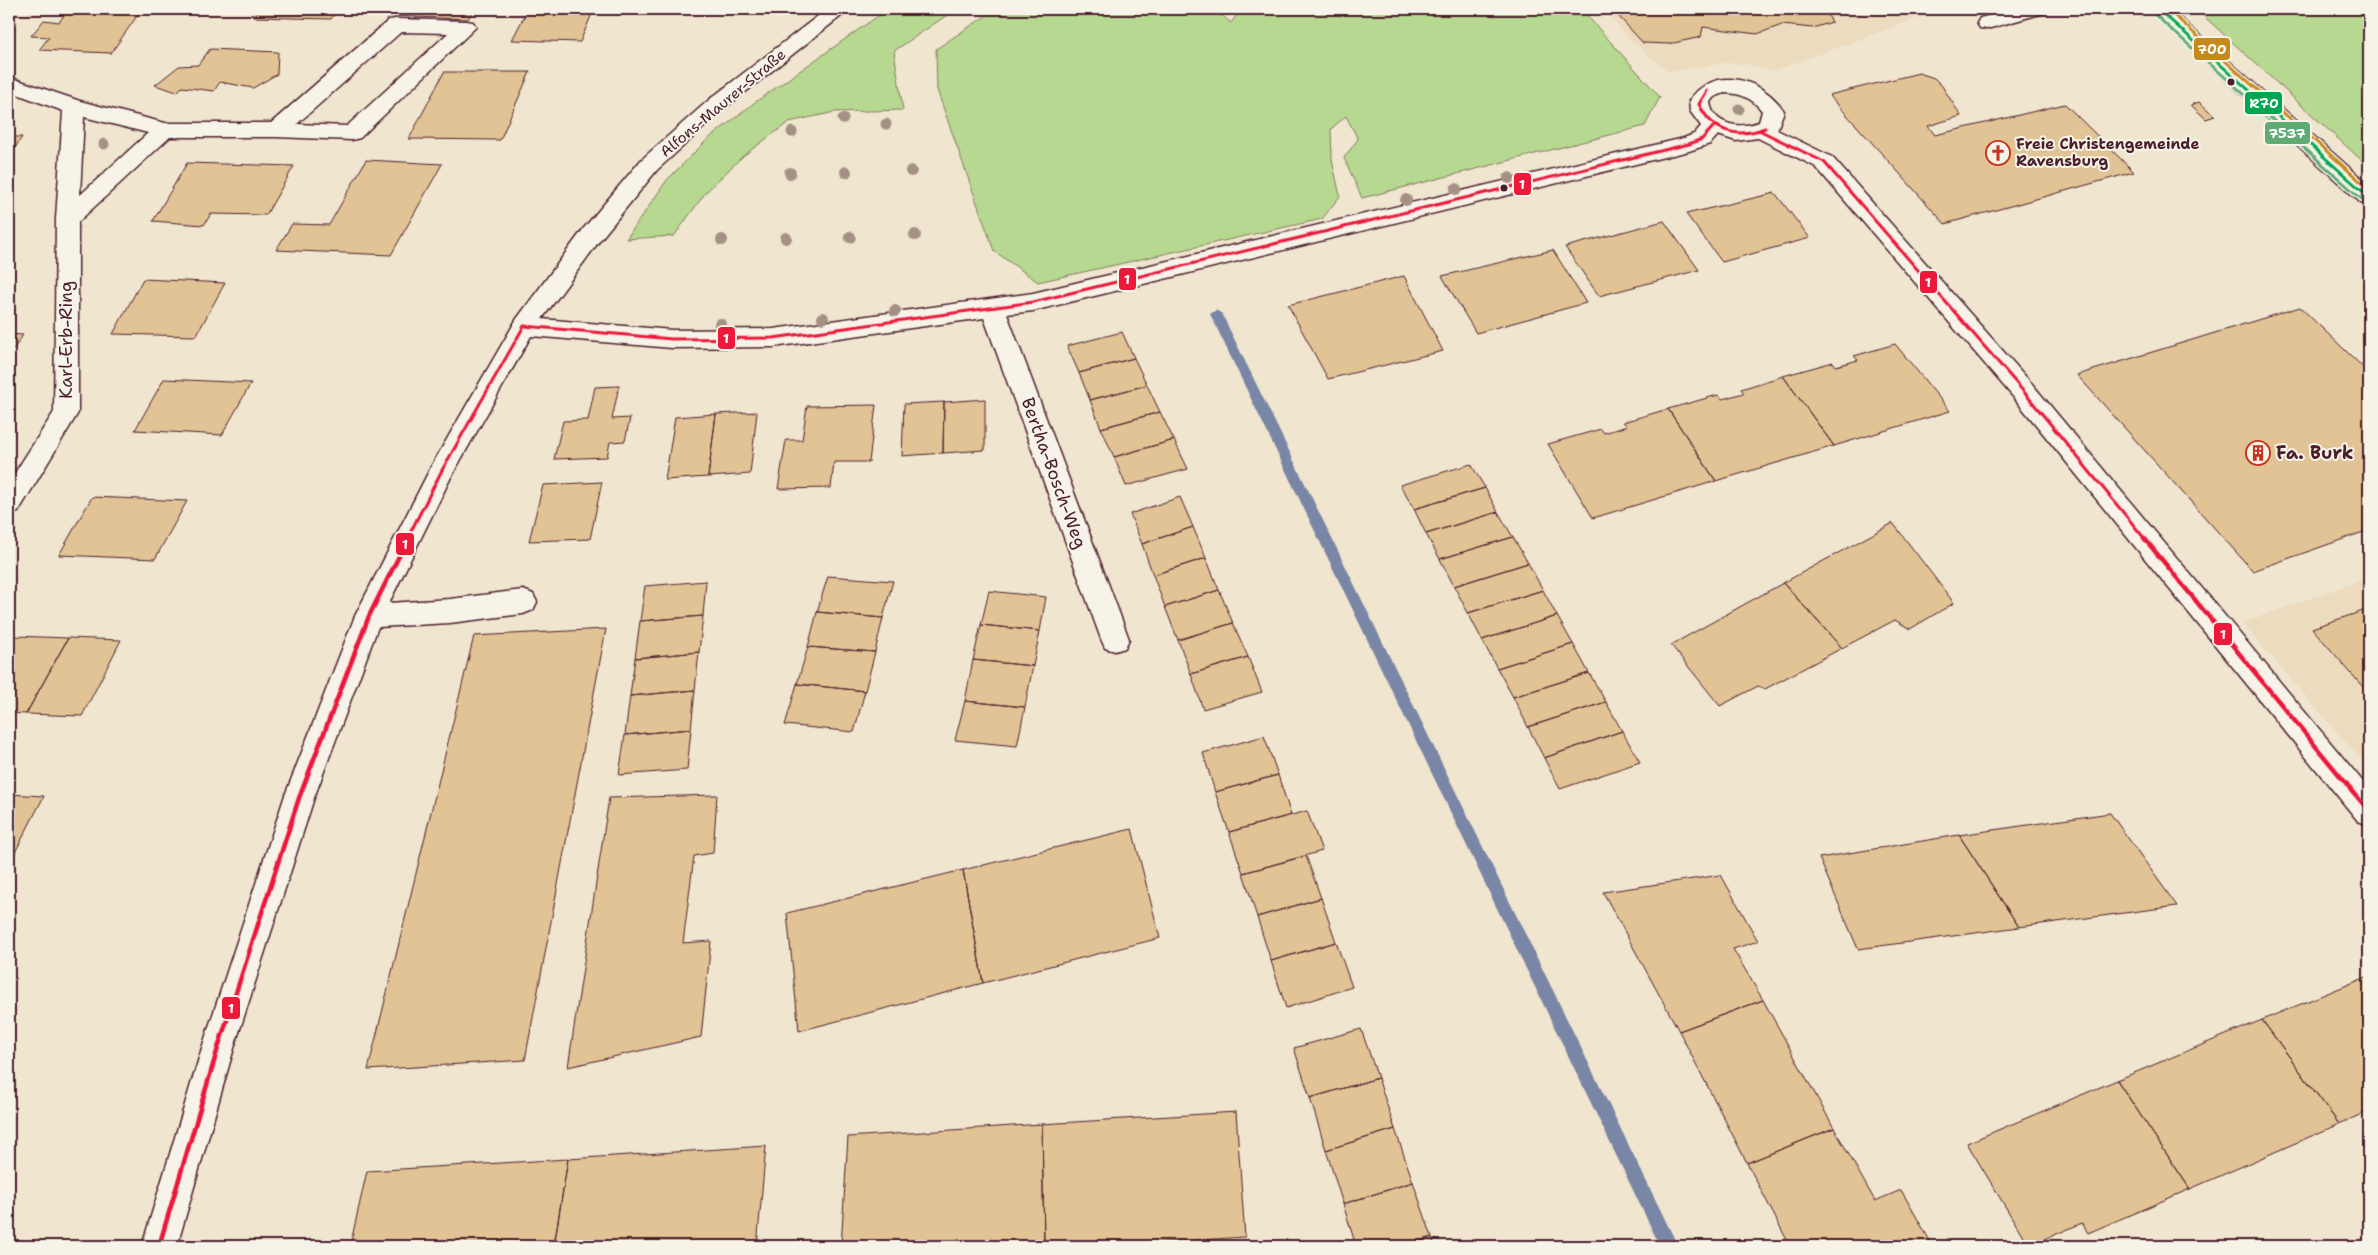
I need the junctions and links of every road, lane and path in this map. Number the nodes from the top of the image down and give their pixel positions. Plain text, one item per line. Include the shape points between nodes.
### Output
1 (840, 9) edge
2 (2038, 9) edge
3 (2158, 9) edge
4 (1987, 23) dead end
5 (9, 84) edge
6 (74, 107) junction
7 (1714, 126) junction
8 (165, 130) junction
9 (276, 130) junction
10 (1761, 131) junction
11 (2369, 197) edge
12 (67, 219) junction
13 (992, 307) junction
14 (524, 326) junction
15 (9, 504) edge
16 (523, 602) dead end
17 (369, 616) junction
18 (1115, 639) dead end
19 (2369, 811) edge
20 (159, 1246) edge

1 - 14 street, Alfons-Maurer-Straße via 717,104 650,166 592,234
2 - 4 street
3 - 11 street
5 - 6 street
6 - 8 street
6 - 12 street, Karl-Erb-Ring
7 - 10 street via 1736,134
7 - 10 street via 1700,112 1701,97 1713,88 1733,86 1752,91 1769,103 1773,118
7 - 13 street via 1702,139 1689,144 1033,302
8 - 9 street
8 - 12 street
9 - 9 street via 352,133 466,27 396,25
10 - 19 street via 1824,162 2024,392
12 - 15 street, Karl-Erb-Ring via 66,413
13 - 14 street via 773,338 672,338
13 - 18 street, Bertha-Bosch-Weg
14 - 17 street, Alfons-Maurer-Straße via 440,472
16 - 17 street
17 - 20 street, Alfons-Maurer-Straße via 299,798 218,1048

